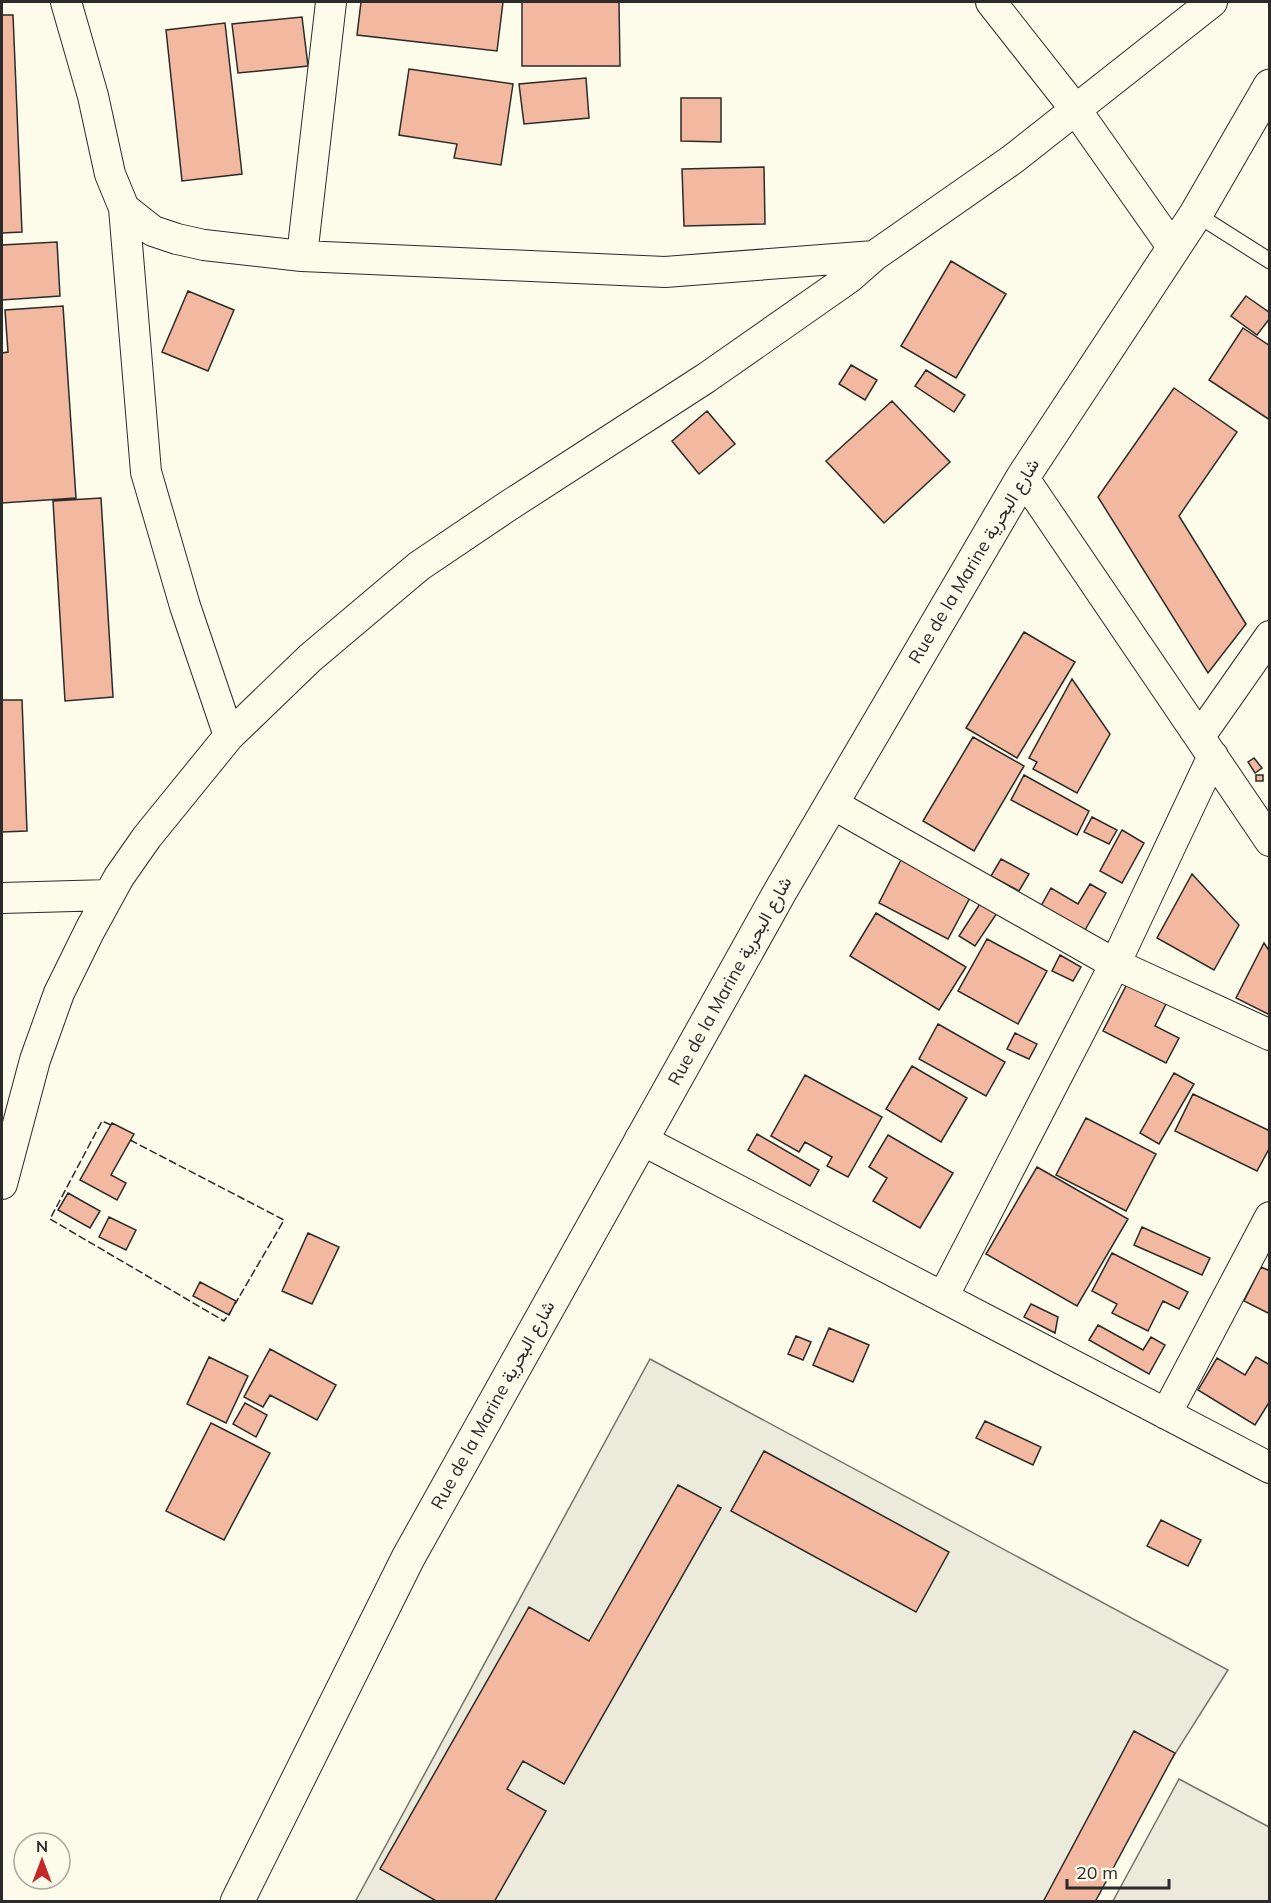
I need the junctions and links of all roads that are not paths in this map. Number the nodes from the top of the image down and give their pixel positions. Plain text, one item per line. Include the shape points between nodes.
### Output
1 (66, 2) edge
2 (331, 2) edge
3 (991, 2) edge
4 (1212, 2) edge
5 (1269, 86) edge
6 (1076, 110) junction
7 (124, 208) junction
8 (1196, 214) junction
9 (1173, 248) junction
10 (302, 256) junction
11 (874, 256) junction
12 (1269, 261) edge
13 (1023, 477) junction
14 (1269, 636) edge
15 (229, 736) junction
16 (1207, 746) junction
17 (831, 803) junction
18 (1269, 841) edge
19 (109, 895) junction
20 (2, 898) edge
21 (1115, 964) junction
22 (1269, 1035) edge
23 (640, 1139) junction
24 (2, 1184) edge
25 (1269, 1217) edge
26 (943, 1297) junction
27 (1166, 1414) junction
28 (1269, 1468) edge
29 (237, 1902) edge

1 - 7 street via 110,174
2 - 10 street
3 - 6 street
4 - 6 street
5 - 8 street, Rue de la Marine شارع البحرية
6 - 9 street
6 - 11 street
7 - 10 street via 153,231 177,239
7 - 15 street via 146,472
8 - 9 street, Rue de la Marine شارع البحرية
8 - 12 lane
9 - 13 street, Rue de la Marine شارع البحرية
10 - 11 street via 665,272
11 - 15 street via 849,278 706,378 419,566 310,658
13 - 16 street
13 - 17 street, Rue de la Marine شارع البحرية
14 - 16 street
15 - 19 street via 147,837
16 - 18 street
16 - 21 street
17 - 21 street
17 - 23 street, Rue de la Marine شارع البحرية
19 - 20 street
19 - 24 street via 59,993 35,1060
21 - 22 street
21 - 26 street
23 - 26 street
23 - 29 street, Rue de la Marine شارع البحرية via 408,1558
25 - 27 street
26 - 27 street
27 - 28 street

